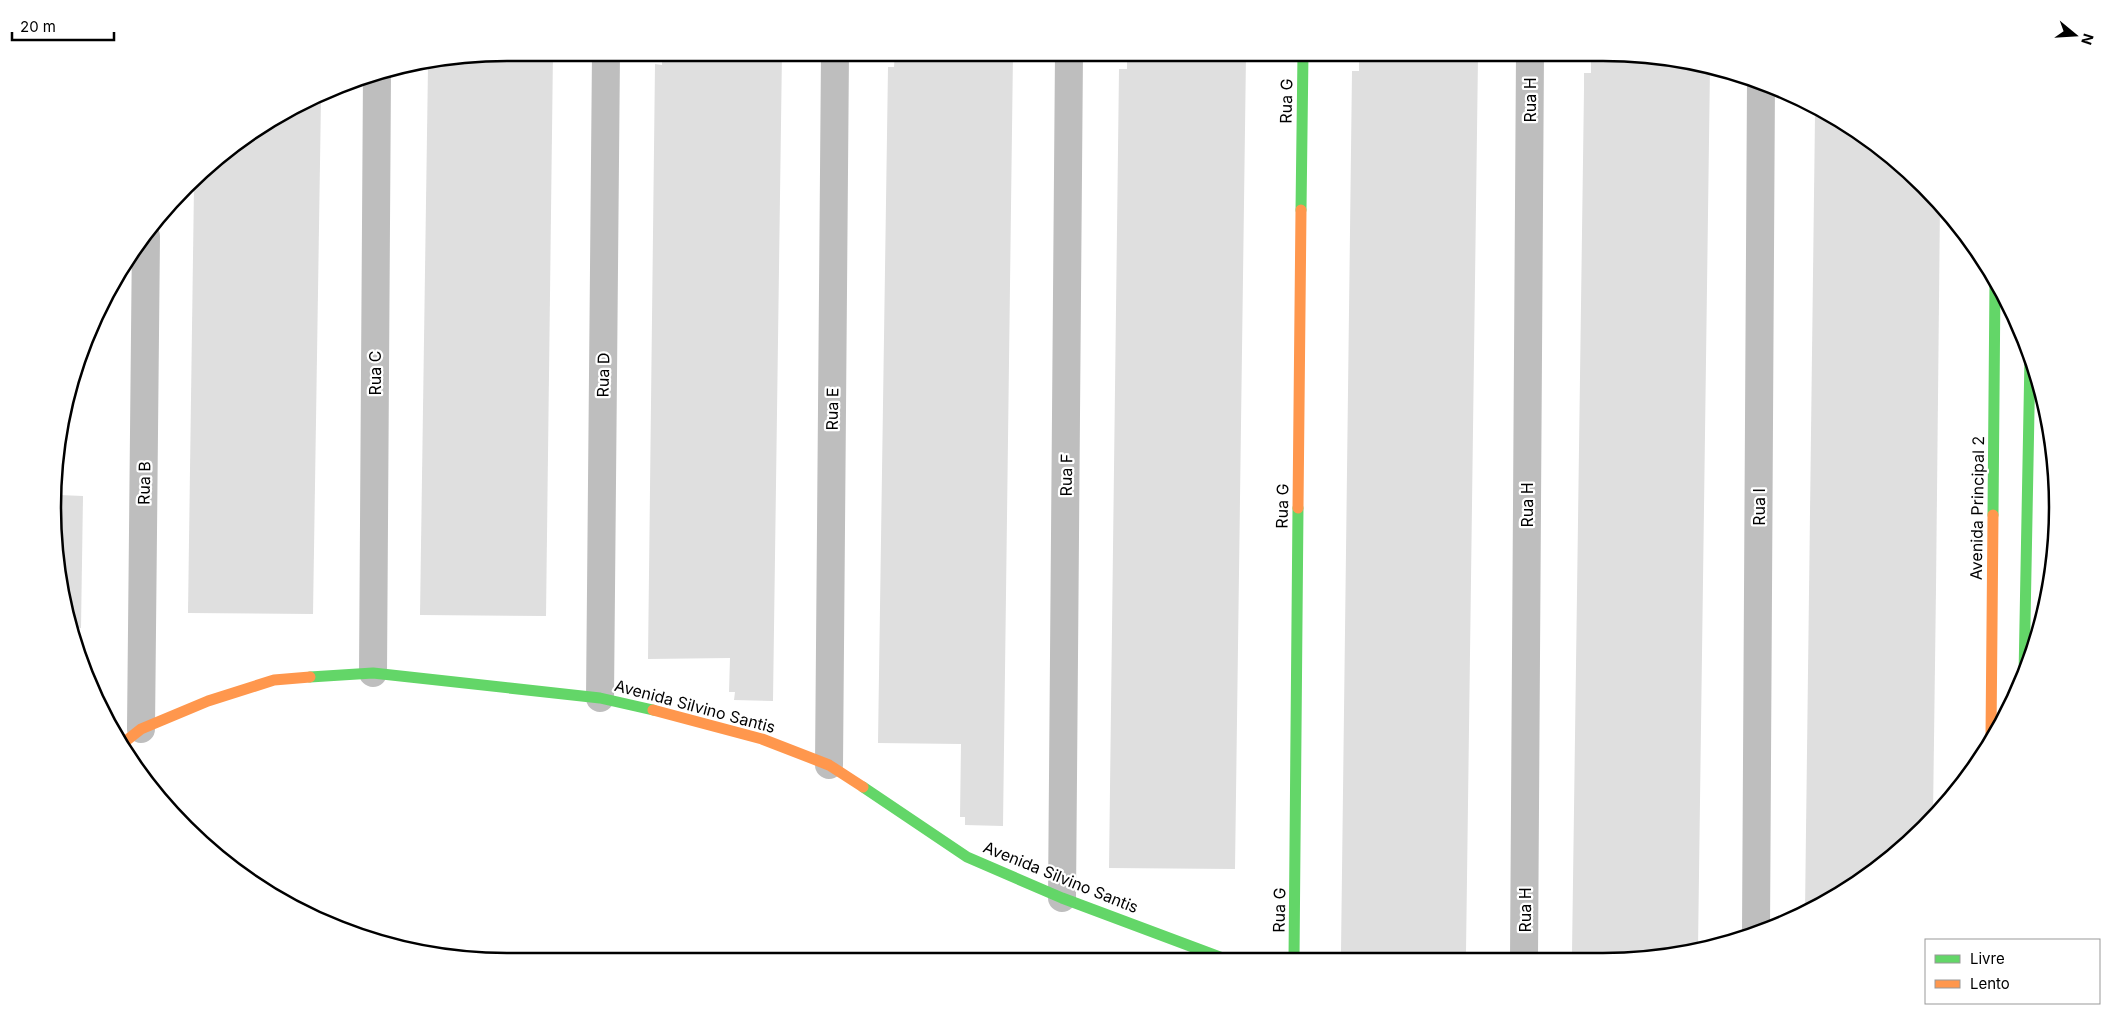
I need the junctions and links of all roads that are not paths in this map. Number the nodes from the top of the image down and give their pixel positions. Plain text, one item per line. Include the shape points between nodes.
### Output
1 (606, 61) edge
2 (835, 61) edge
3 (1069, 61) edge
4 (1303, 61) edge
5 (1530, 61) edge
6 (377, 81) edge
7 (1761, 90) edge
8 (146, 246) edge
9 (1995, 295) edge
10 (2030, 378) edge
11 (2024, 652) edge
12 (373, 673) junction
13 (600, 698) junction
14 (1991, 726) edge
15 (131, 737) edge
16 (829, 765) junction
17 (1062, 898) junction
18 (1756, 925) edge
19 (1209, 953) edge
20 (1294, 953) edge
21 (1524, 953) edge

1 - 13 street, Rua D
2 - 16 street, Rua E
3 - 17 street, Rua F
4 - 20 street, Rua G
5 - 21 street, Rua H
6 - 12 street, Rua C
7 - 18 street, Rua I
8 - 15 street, Rua B
9 - 14 street, Avenida Principal 2
10 - 11 street
12 - 13 street, Avenida Silvino Santis
12 - 15 street, Avenida Silvino Santis via 274,680 208,701
13 - 16 street, Avenida Silvino Santis via 762,739
16 - 17 street, Avenida Silvino Santis via 967,857
17 - 19 street, Avenida Silvino Santis

